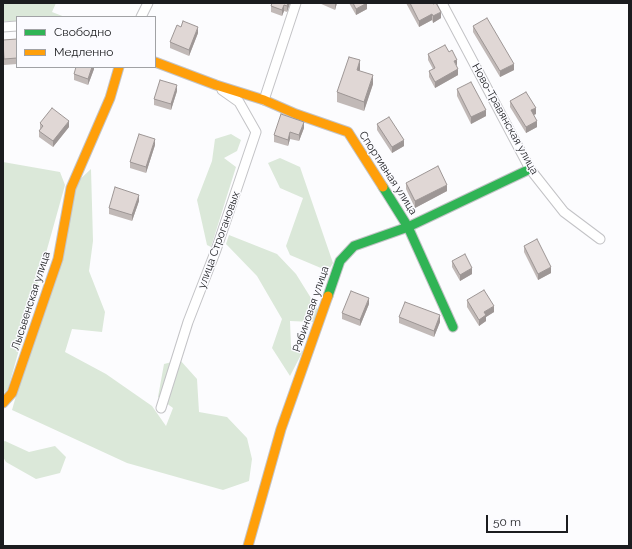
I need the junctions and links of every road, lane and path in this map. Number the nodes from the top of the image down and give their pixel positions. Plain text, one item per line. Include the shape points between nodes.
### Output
1 (148, 3) edge
2 (296, 3) edge
3 (442, 3) edge
4 (142, 16) edge
5 (16, 26) edge
6 (3, 27) edge
7 (156, 62) edge
8 (119, 68) edge
9 (216, 85) junction
10 (264, 100) junction
11 (530, 169) junction
12 (408, 227) junction
13 (600, 239) dead end
14 (453, 327) dead end
15 (3, 403) edge
16 (161, 408) dead end
17 (248, 546) edge

1 - 4 street
2 - 10 street
3 - 11 street, Ново-Травянская улица
5 - 6 street
7 - 9 street, Спортивная улица
8 - 15 street, Лысьвенская улица via 110,98 71,188 58,259 12,392
9 - 10 street, Спортивная улица
9 - 16 street, улица Строгановых via 239,102 256,132 216,250 188,322
10 - 12 street, Спортивная улица via 348,132
11 - 12 street, Рябиновая улица
11 - 13 street, Ново-Травянская улица via 564,212
12 - 14 street, Спортивная улица
12 - 17 street, Рябиновая улица via 354,246 340,261 281,429

